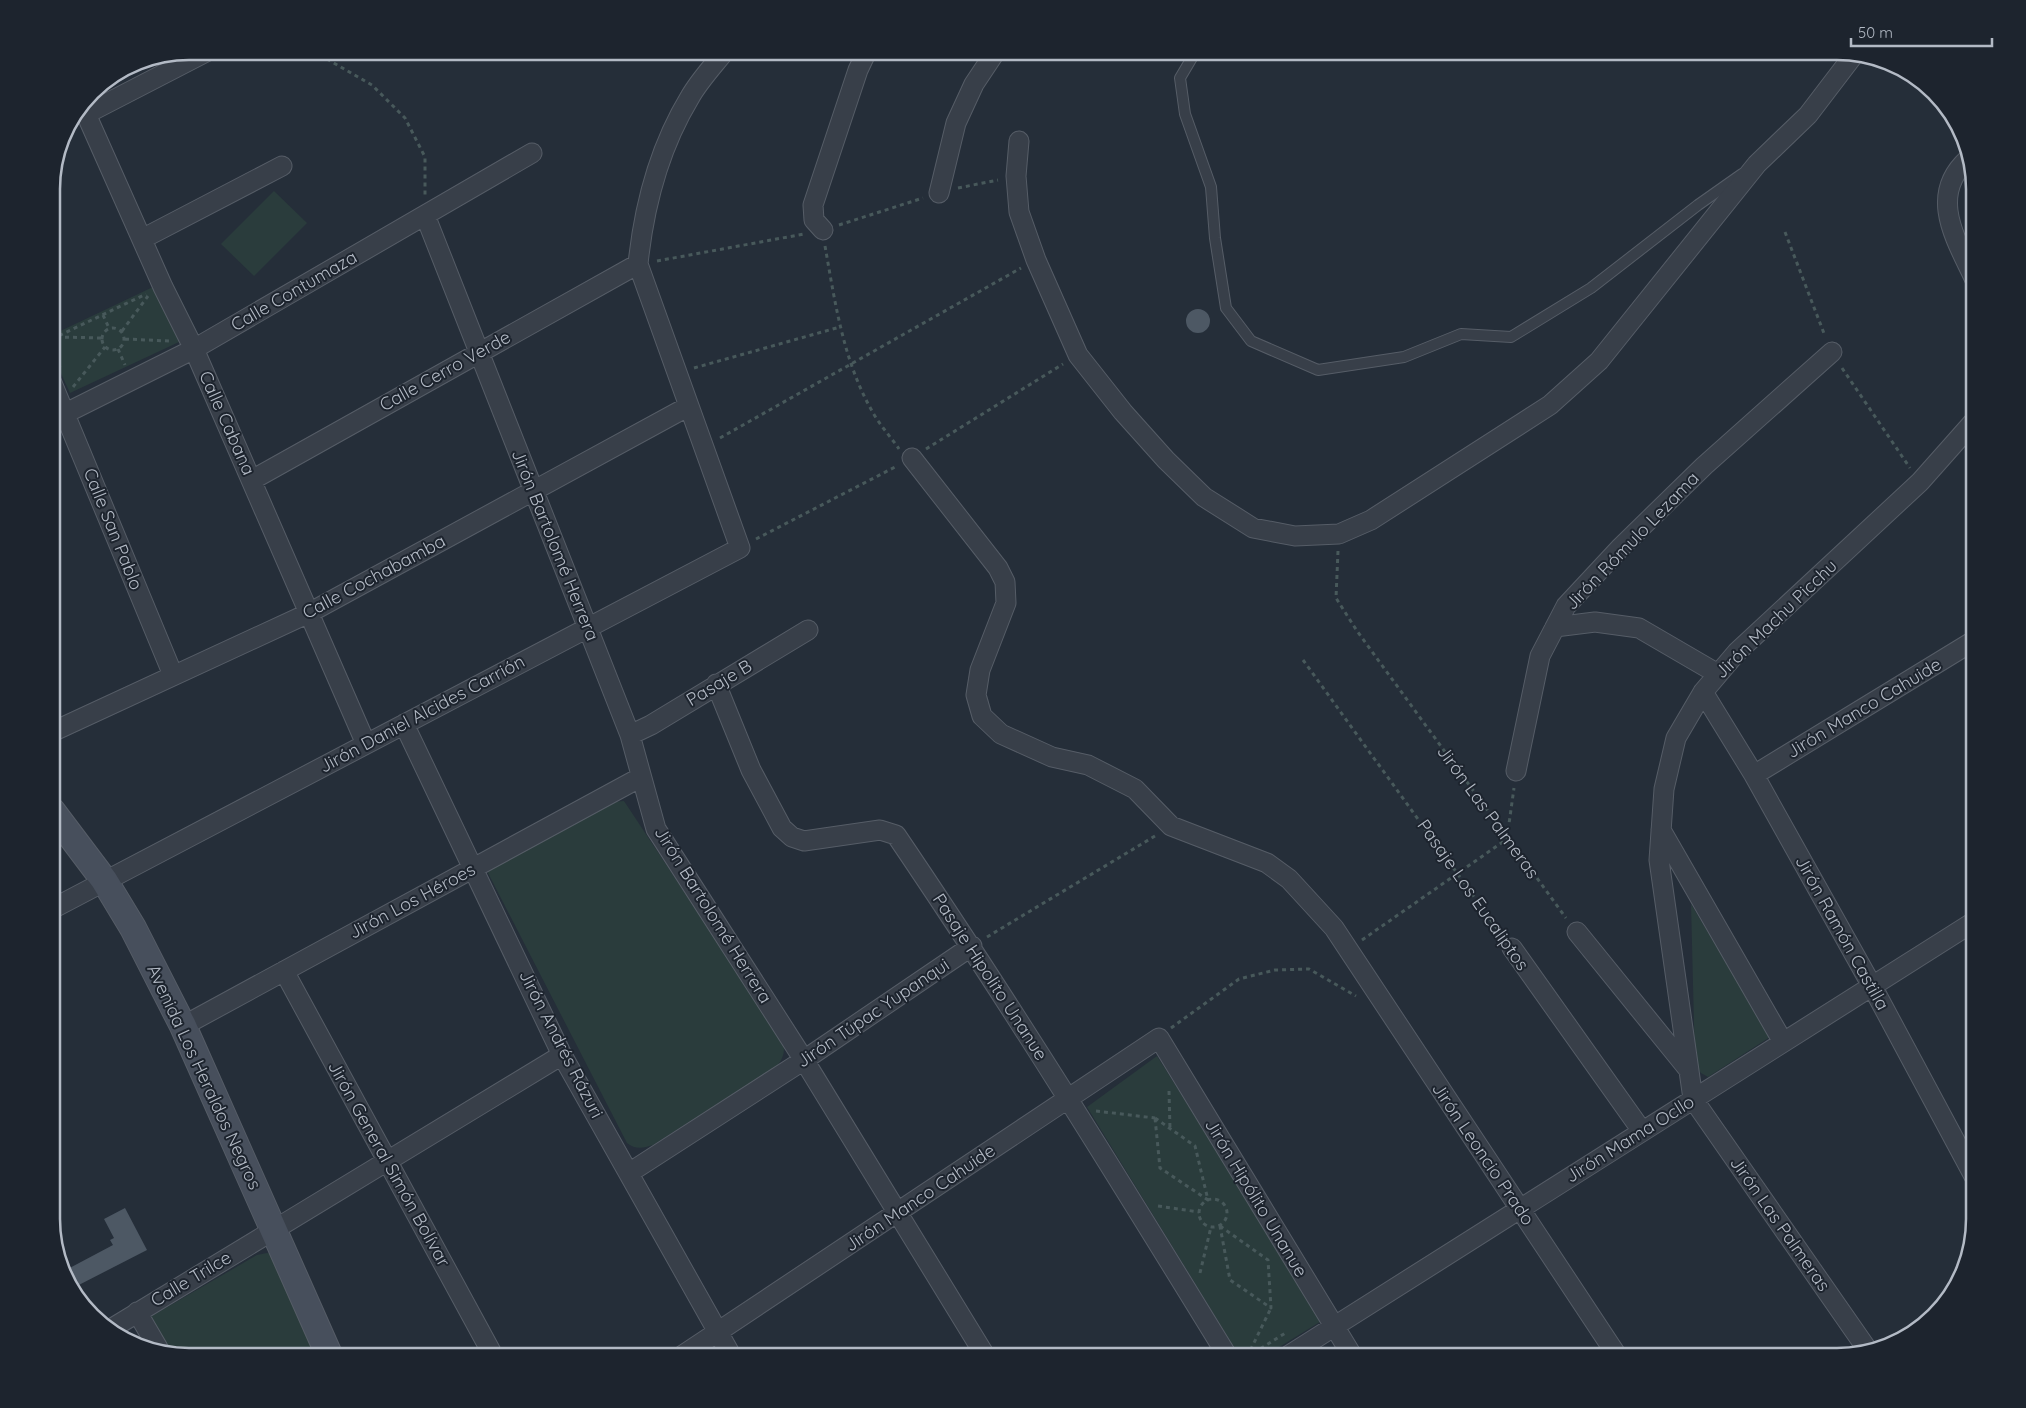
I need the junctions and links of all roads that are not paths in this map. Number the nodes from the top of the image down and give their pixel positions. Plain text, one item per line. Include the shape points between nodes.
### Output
1 (189, 60) edge
2 (718, 60) edge
3 (863, 60) edge
4 (990, 60) edge
5 (1191, 60) edge
6 (1850, 60) edge
7 (89, 108) edge
8 (85, 113) edge
9 (1019, 141) dead end
10 (532, 154) dead end
11 (1757, 164) junction
12 (1964, 165) edge
13 (282, 166) dead end
14 (939, 193) road end
15 (425, 215) junction
16 (823, 230) road end
17 (142, 239) junction
18 (1966, 260) edge
19 (638, 264) junction
20 (194, 349) junction
21 (479, 352) junction
22 (1832, 352) dead end
23 (689, 406) junction
24 (60, 416) edge
25 (60, 422) edge
26 (1966, 430) edge
27 (912, 458) road end
28 (252, 480) junction
29 (533, 491) junction
30 (309, 613) junction
31 (1555, 627) junction
32 (588, 628) junction
33 (808, 630) dead end
34 (1966, 645) edge
35 (1718, 674) junction
36 (173, 676) junction
37 (716, 684) junction
38 (1703, 692) junction
39 (404, 724) junction
40 (60, 728) edge
41 (630, 735) junction
42 (366, 744) junction
43 (1516, 771) road end
44 (1754, 775) junction
45 (641, 777) junction
46 (60, 822) edge
47 (1661, 830) junction
48 (474, 867) junction
49 (104, 880) junction
50 (60, 904) edge
51 (1966, 927) edge
52 (1577, 932) road end
53 (972, 946) junction
54 (1512, 948) road end
55 (284, 971) junction
56 (1872, 986) junction
57 (183, 1026) junction
58 (1159, 1038) joint
59 (1783, 1042) junction
60 (562, 1055) junction
61 (804, 1060) junction
62 (1689, 1070) junction
63 (1069, 1098) junction
64 (1693, 1099) junction
65 (1642, 1131) junction
66 (1966, 1148) edge
67 (387, 1161) junction
68 (629, 1173) junction
69 (1519, 1209) junction
70 (898, 1213) junction
71 (274, 1229) junction
72 (137, 1312) junction
73 (116, 1325) edge
74 (1334, 1326) junction
75 (718, 1333) junction
76 (156, 1344) edge
77 (1864, 1345) edge
78 (326, 1348) edge
79 (489, 1348) edge
80 (694, 1348) edge
81 (727, 1348) edge
82 (980, 1348) edge
83 (1222, 1348) edge
84 (1300, 1348) edge
85 (1348, 1348) edge
86 (1612, 1348) edge

1 - 7 street
2 - 19 street via 690,96 658,162
3 - 16 street via 813,205 814,220
4 - 14 street via 974,84 956,123
5 - 11 lane via 1180,78 1185,114 1211,187 1226,308 1252,340 1318,370 1404,357 1461,334 1511,337 1591,288
6 - 11 street via 1808,115
8 - 17 street, Calle Cabana
9 - 11 street via 1016,176 1019,212 1036,260 1078,355 1122,412 1204,497 1253,528 1295,536 1339,534 1371,520 1550,405 1599,361
10 - 15 street, Calle Contumaza
12 - 18 street via 1953,179 1947,200 1949,223
13 - 17 street
15 - 20 street, Calle Contumaza
15 - 21 street, Jirón Bartolomé Herrera
17 - 20 street, Calle Cabana
19 - 21 street, Calle Cerro Verde
19 - 23 street
20 - 24 street, Calle Contumaza
20 - 28 street, Calle Cabana
21 - 28 street, Calle Cerro Verde
21 - 29 street, Jirón Bartolomé Herrera
22 - 31 street, Jirón Rómulo Lezama via 1704,466 1621,547 1566,606
23 - 29 street, Calle Cochabamba
23 - 32 street, Jirón Daniel Alcides Carrión via 740,548
25 - 36 street, Calle San Pablo
26 - 35 street, Jirón Machu Picchu via 1920,482 1737,652
27 - 69 street, Jirón Leoncio Prado via 998,568 1005,582 1006,603 980,670 976,695 982,716 1001,734 1052,757 1088,765 1135,789 1171,826 1267,863 1288,879 1334,928
28 - 30 street, Calle Cabana
29 - 30 street, Calle Cochabamba
29 - 32 street, Jirón Bartolomé Herrera
30 - 36 street, Calle Cochabamba
30 - 42 street, Calle Cabana
31 - 35 street via 1595,622 1639,628
31 - 43 street, Jirón Rómulo Lezama via 1540,656
32 - 39 street, Jirón Daniel Alcides Carrión
32 - 41 street, Jirón Bartolomé Herrera
33 - 37 street, Pasaje B
34 - 44 street, Jirón Manco Cahuide
35 - 38 street, Jirón Machu Picchu
36 - 40 street, Calle Cochabamba
37 - 41 street, Pasaje B
37 - 53 street, Pasaje Hipolito Unanue via 751,770 782,828 792,837 804,841 880,830 896,836
38 - 44 street, Jirón Ramón Castilla
38 - 47 street, Jirón Machu Picchu via 1676,738 1664,789
39 - 42 street, Jirón Daniel Alcides Carrión
39 - 48 street, Jirón Andrés Rázuri
41 - 45 street, Jirón Bartolomé Herrera
42 - 49 street, Jirón Daniel Alcides Carrión
44 - 56 street, Jirón Ramón Castilla
45 - 48 street, Jirón Los Héroes
45 - 61 street, Jirón Bartolomé Herrera via 656,829
46 - 49 street, Avenida Los Heraldos Negros
47 - 59 street
47 - 62 street, Jirón Machu Picchu via 1659,860
48 - 55 street, Jirón Los Héroes
48 - 60 street, Jirón Andrés Rázuri
49 - 50 street, Jirón Daniel Alcides Carrión
49 - 57 street, Avenida Los Heraldos Negros via 134,928
51 - 56 street, Jirón Mama Ocllo
52 - 62 street
53 - 61 street, Jirón Túpac Yupanqui
53 - 63 street, Pasaje Hipolito Unanue
54 - 65 street, Pasaje Los Eucaliptos
55 - 57 street, Jirón Los Héroes
55 - 67 street, Jirón General Simón Bolívar
56 - 59 street, Jirón Mama Ocllo
56 - 66 street, Jirón Ramón Castilla
57 - 71 street, Avenida Los Heraldos Negros
58 - 63 street, Jirón Manco Cahuide
58 - 74 street, Jirón Hipólito Unanue
59 - 64 street, Jirón Mama Ocllo
60 - 67 street, Calle Trilce
60 - 68 street, Jirón Andrés Rázuri
61 - 68 street, Jirón Túpac Yupanqui
61 - 70 street, Jirón Bartolomé Herrera
62 - 64 street, Jirón Machu Picchu
63 - 70 street, Jirón Manco Cahuide
63 - 83 street, Pasaje Hipolito Unanue
64 - 65 street, Jirón Mama Ocllo
64 - 77 street, Jirón Las Palmeras
65 - 69 street, Jirón Mama Ocllo
67 - 71 street, Calle Trilce
67 - 79 street, Jirón General Simón Bolívar
68 - 75 street, Jirón Andrés Rázuri
69 - 74 street, Jirón Mama Ocllo
69 - 86 street, Jirón Leoncio Prado
70 - 75 street, Jirón Manco Cahuide
70 - 82 street, Jirón Bartolomé Herrera
71 - 72 street, Calle Trilce
71 - 78 street, Avenida Los Heraldos Negros
72 - 73 street, Calle Trilce
72 - 76 street
74 - 84 street, Jirón Mama Ocllo
74 - 85 street, Jirón Hipólito Unanue
75 - 80 street, Jirón Manco Cahuide
75 - 81 street, Jirón Andrés Rázuri

